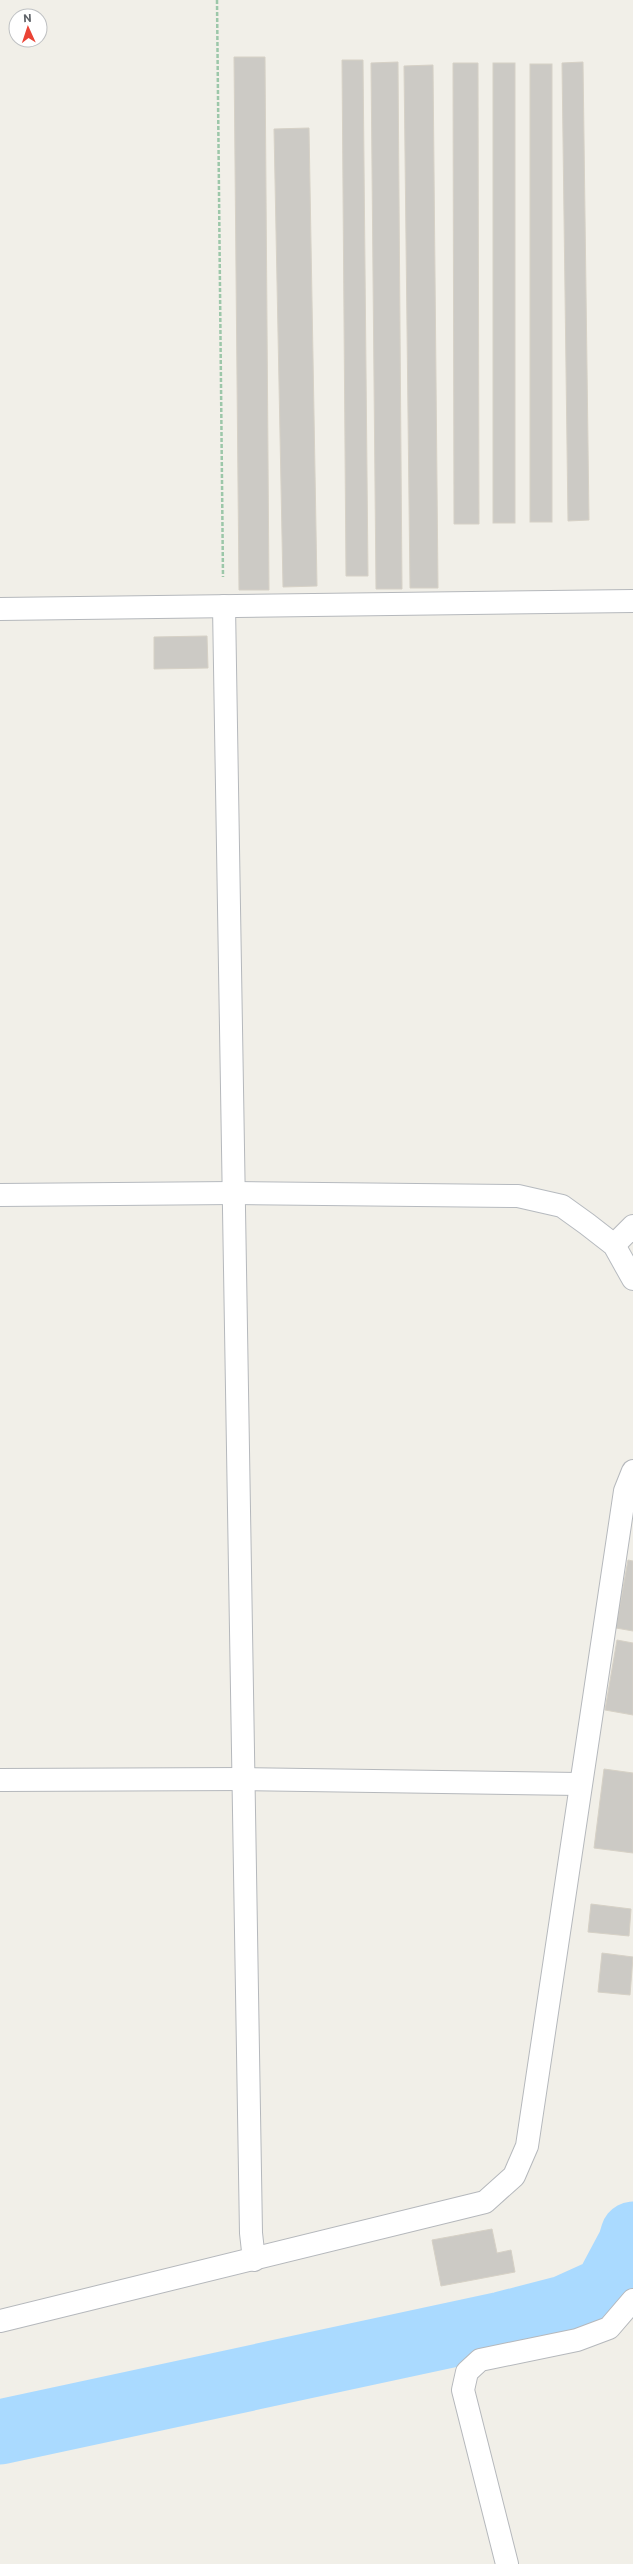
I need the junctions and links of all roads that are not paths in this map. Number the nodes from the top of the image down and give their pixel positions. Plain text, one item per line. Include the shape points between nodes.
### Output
1 (633, 601) edge
2 (224, 606) junction
3 (0, 609) edge
4 (233, 1193) junction
5 (0, 1195) edge
6 (633, 1226) edge
7 (614, 1244) junction
8 (633, 1280) edge
9 (633, 1471) edge
10 (244, 1779) junction
11 (0, 1780) edge
12 (579, 1784) junction
13 (254, 2260) junction
14 (633, 2300) edge
15 (0, 2321) edge
16 (507, 2564) edge

1 - 2 street
2 - 3 street
2 - 4 street
4 - 5 street
4 - 7 street via 518,1196 562,1206
4 - 10 street
6 - 7 street
7 - 8 street
9 - 12 street via 625,1491
10 - 11 street
10 - 12 street
10 - 13 street via 251,2233
12 - 13 street via 526,2146 514,2176 485,2202
13 - 15 street
14 - 16 street via 609,2328 577,2340 480,2360 467,2372 463,2390

